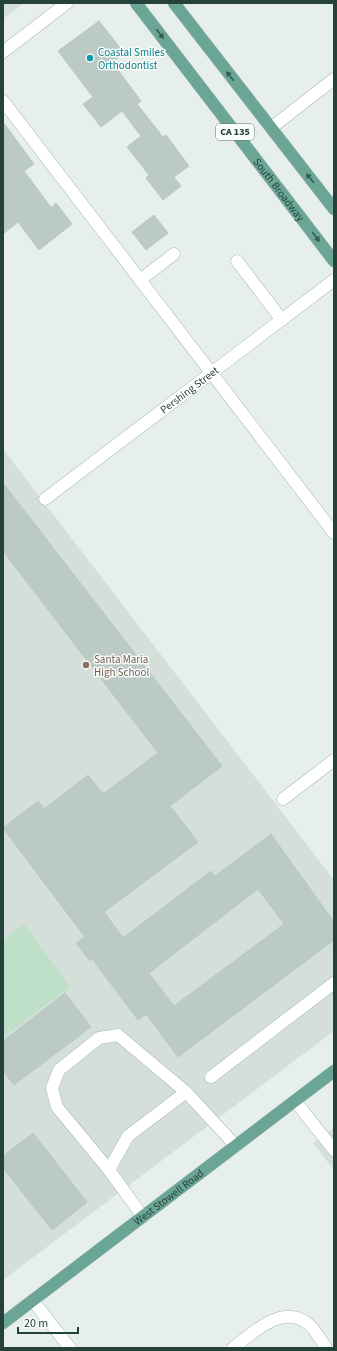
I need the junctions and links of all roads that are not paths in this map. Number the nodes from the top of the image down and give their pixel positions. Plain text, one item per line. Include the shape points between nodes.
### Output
1 (67, 3) edge
2 (136, 3) edge
3 (174, 3) edge
4 (3, 52) edge
5 (334, 79) edge
6 (3, 101) edge
7 (271, 128) junction
8 (334, 209) edge
9 (174, 254) dead end
10 (237, 261) dead end
11 (334, 261) edge
12 (140, 280) junction
13 (334, 280) edge
14 (282, 320) junction
15 (212, 373) junction
16 (45, 499) dead end
17 (334, 533) edge
18 (334, 760) edge
19 (283, 799) dead end
20 (334, 983) edge
21 (334, 1071) edge
22 (211, 1077) dead end
23 (186, 1092) junction
24 (295, 1101) junction
25 (236, 1146) junction
26 (334, 1150) edge
27 (109, 1170) junction
28 (143, 1217) junction
29 (33, 1301) junction
30 (3, 1323) edge
31 (70, 1348) edge
32 (233, 1348) edge
33 (326, 1348) edge

1 - 4 street
2 -> 11 main road, South Broadway / CA 135
7 -> 3 main road, CA 135
5 - 7 street
6 - 12 street
8 -> 7 main road, CA 135
9 - 12 street
10 - 14 street
12 - 15 street
13 - 14 street, Pershing Street
14 - 15 street, Pershing Street
15 - 16 street, Pershing Street
15 - 17 street
18 - 19 street
20 - 22 street
21 - 24 main road, West Stowell Road
23 - 25 street
23 - 27 street via 128,1136
23 - 27 street via 118,1035 99,1038 59,1070 52,1088 57,1107
24 - 25 main road, West Stowell Road
24 - 26 street
25 - 28 main road, West Stowell Road
27 - 28 street
28 - 29 main road, West Stowell Road
29 - 30 main road, West Stowell Road
29 - 31 street
32 - 33 street via 271,1319 290,1316 307,1323

